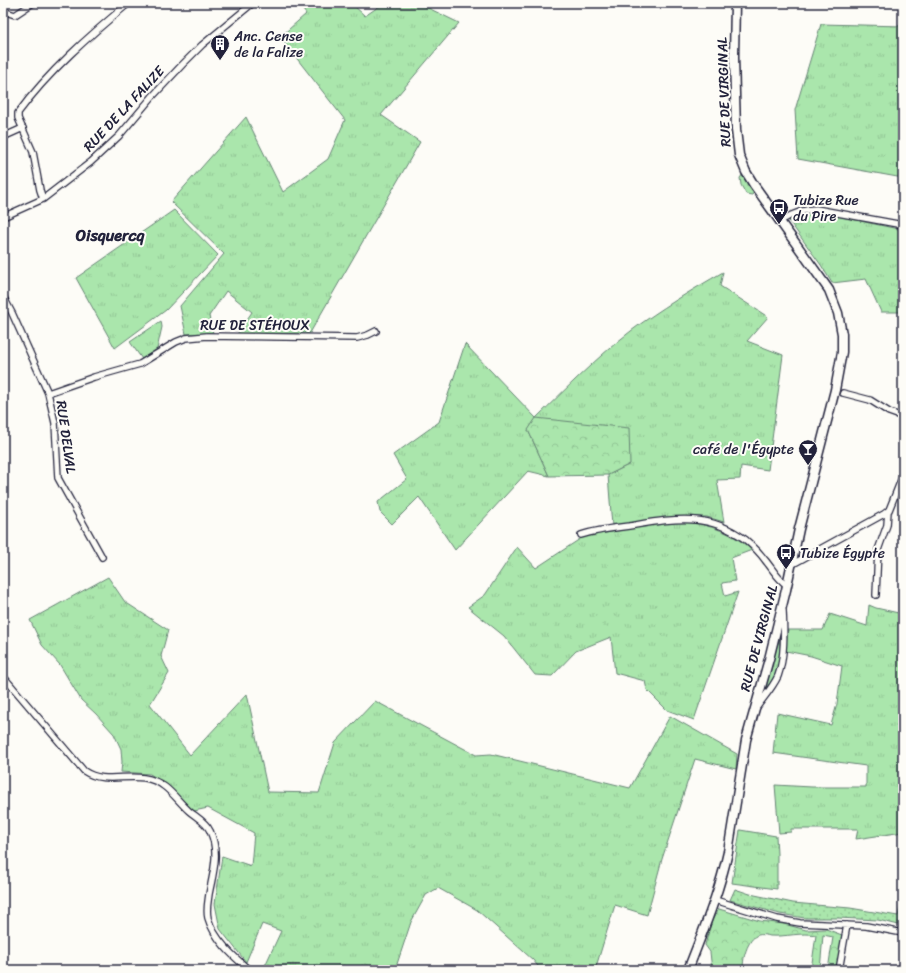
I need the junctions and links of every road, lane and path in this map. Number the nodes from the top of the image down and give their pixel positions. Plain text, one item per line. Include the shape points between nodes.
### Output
1 (33, 3) edge
2 (129, 3) edge
3 (253, 3) edge
4 (735, 3) edge
5 (246, 5) edge
6 (3, 11) edge
7 (23, 128) junction
8 (3, 137) edge
9 (43, 199) junction
10 (3, 217) edge
11 (780, 221) junction
12 (903, 225) edge
13 (3, 296) edge
14 (376, 331) dead end
15 (48, 393) junction
16 (843, 393) dead end
17 (903, 418) edge
18 (903, 476) edge
19 (888, 511) junction
20 (581, 535) dead end
21 (102, 557) dead end
22 (791, 565) junction
23 (787, 586) junction
24 (876, 594) dead end
25 (783, 603) junction
26 (3, 676) edge
27 (753, 712) junction
28 (715, 900) junction
29 (847, 925) junction
30 (903, 933) edge
31 (249, 970) edge
32 (688, 970) edge
33 (839, 970) edge

1 - 6 street via 15,15
2 - 7 street via 98,28 40,85 18,113
3 - 5 street, RUE DE LA FALIZE
4 - 11 street, RUE DE VIRGINAL via 734,88 739,155 746,172
5 - 9 street, RUE DE LA FALIZE via 182,65 119,136 57,190
7 - 8 street
7 - 9 street via 33,152
9 - 10 street, RUE DE LA FALIZE
11 - 12 street via 791,214 816,209
11 - 22 street, RUE DE VIRGINAL via 829,290 842,334 838,376
13 - 15 street, RUE DELVAL
14 - 15 street, RUE DE STÉHOUX via 357,338 189,337 140,364
15 - 21 street, RUE DELVAL via 55,423 58,478
16 - 17 street via 870,400
18 - 19 street
19 - 22 street
19 - 24 street via 887,525 878,550
20 - 23 street via 658,521 702,520 727,529 746,540
22 - 23 street, RUE DE VIRGINAL
23 - 25 street, RUE DE VIRGINAL
25 - 27 street, RUE DE VIRGINAL
25 - 27 street via 782,660 778,675
26 - 31 street via 84,771 99,778 132,776 155,781 164,786 205,824 210,831 216,858 207,906 208,918 223,944
27 - 28 street, RUE DE VIRGINAL via 728,852
28 - 29 street via 777,919 800,923
28 - 32 street, RUE DE VIRGINAL
29 - 30 street
29 - 33 street

